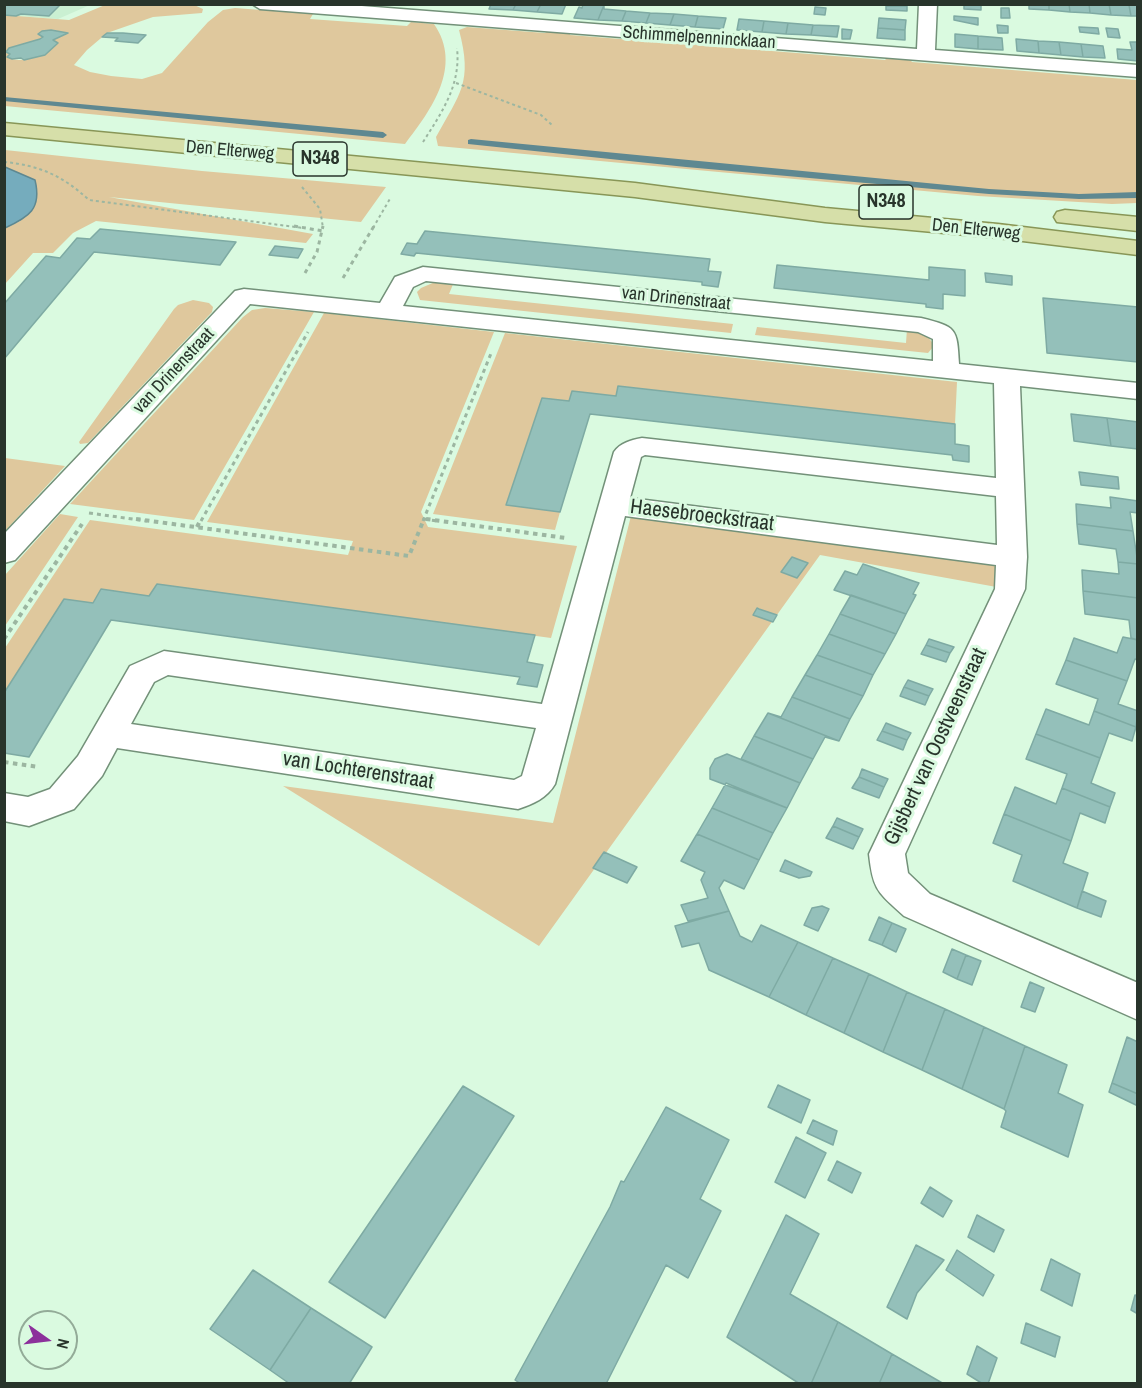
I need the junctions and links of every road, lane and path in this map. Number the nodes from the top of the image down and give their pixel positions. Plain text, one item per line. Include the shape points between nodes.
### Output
1 (260, 4) edge
2 (928, 4) edge
3 (289, 6) edge
4 (459, 12) edge
5 (926, 55) junction
6 (1137, 71) edge
7 (456, 83) junction
8 (553, 126) dead end
9 (4, 129) edge
10 (422, 144) dead end
11 (4, 162) edge
12 (296, 182) dead end
13 (635, 190) junction
14 (391, 196) dead end
15 (1137, 224) edge
16 (323, 231) junction
17 (1137, 248) edge
18 (332, 293) junction
19 (389, 310) junction
20 (504, 322) junction
21 (946, 370) junction
22 (1007, 377) junction
23 (1137, 391) edge
24 (1011, 489) junction
25 (614, 505) junction
26 (424, 519) junction
27 (197, 527) junction
28 (603, 543) junction
29 (4, 553) edge
30 (1012, 557) junction
31 (4, 639) edge
32 (555, 718) junction
33 (109, 734) junction
34 (4, 807) edge
35 (1137, 1002) edge

1 - 3 street, Schimmelpennincklaan
2 - 5 street
3 - 4 street, Schimmelpennincklaan
4 - 5 street, Schimmelpennincklaan
4 - 7 path
5 - 6 street, Schimmelpennincklaan
7 - 8 path via 541,116
7 - 10 path
9 - 13 main road, Den Elterweg / N348
11 - 16 path via 57,173 88,200
12 - 16 path, Den Elterweg via 319,204
13 - 15 main road, Den Elterweg / N348 via 884,202
13 - 17 main road, Den Elterweg / N348 via 825,215
14 - 18 path
16 - 18 path via 305,275
18 - 19 street, van Drinenstraat
18 - 27 path
18 - 29 street, van Drinenstraat via 244,296
19 - 20 street, van Drinenstraat
19 - 21 street, van Drinenstraat via 403,282 423,274 436,274 921,325 945,336
20 - 21 street, van Drinenstraat
20 - 26 path
21 - 22 street, van Drinenstraat
22 - 23 street, van Drinenstraat
22 - 24 street, Gijsbert van Oostveenstraat
24 - 25 street, Haesebroeckstraat via 642,446 628,452
24 - 30 street, Gijsbert van Oostveenstraat
25 - 28 street, van Lochterenstraat
25 - 30 street, Haesebroeckstraat
26 - 27 path via 409,556
26 - 28 path
27 - 31 path via 89,513
28 - 32 street, van Lochterenstraat
30 - 35 street, Gijsbert van Oostveenstraat via 1010,589 887,854 890,880 916,905
32 - 33 street via 164,663 142,674
32 - 33 street, van Lochterenstraat via 537,784 518,795
33 - 34 street via 90,766 62,799 29,812

